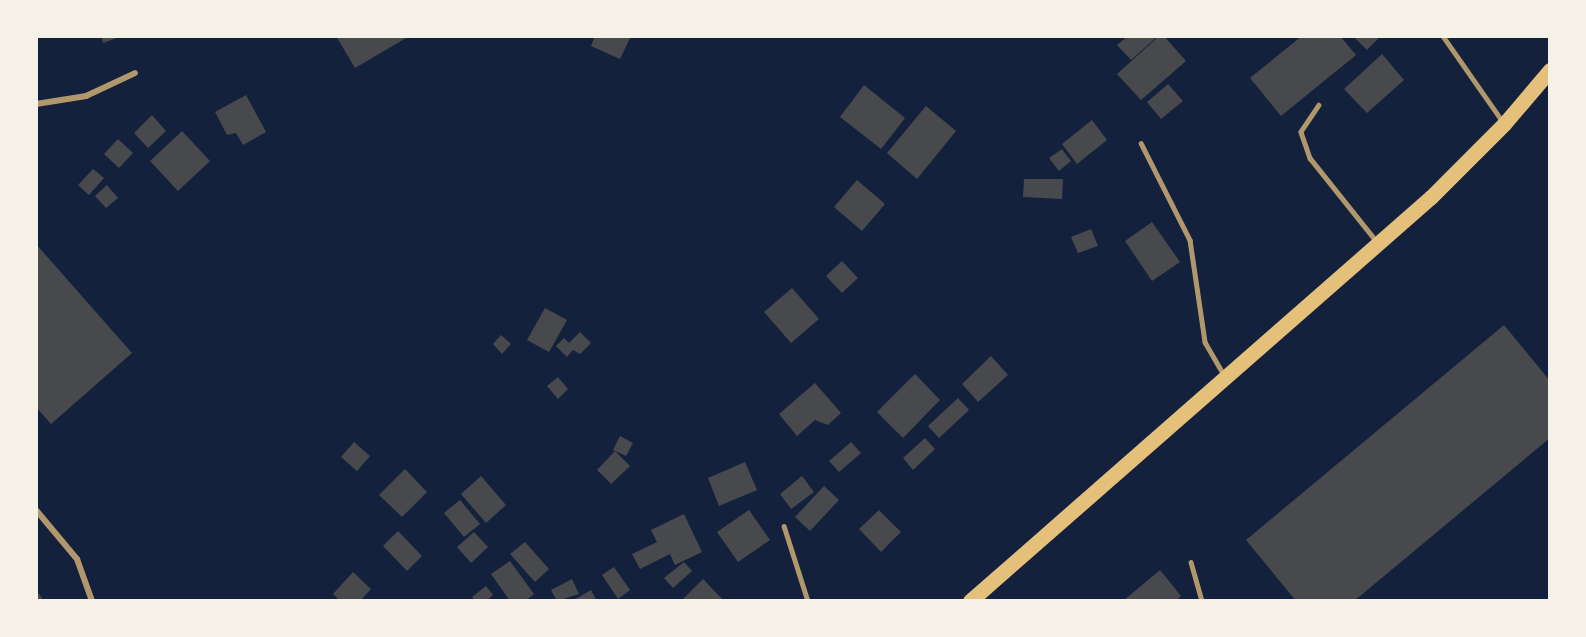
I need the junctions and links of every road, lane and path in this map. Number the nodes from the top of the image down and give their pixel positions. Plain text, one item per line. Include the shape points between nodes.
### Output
1 (1443, 36) edge
2 (1550, 70) edge
3 (135, 73) dead end
4 (36, 104) edge
5 (1319, 105) dead end
6 (1504, 124) junction
7 (1141, 143) dead end
8 (1378, 244) junction
9 (1226, 377) junction
10 (36, 510) edge
11 (784, 526) dead end
12 (1191, 562) dead end
13 (92, 601) edge
14 (808, 601) edge
15 (970, 601) edge
16 (1202, 601) edge

1 - 6 lane
2 - 6 main road
3 - 4 street via 86,96
5 - 8 lane via 1301,132 1310,158
6 - 8 main road
7 - 9 lane via 1190,240 1205,342
8 - 9 main road
9 - 15 main road
10 - 13 street via 77,558
11 - 14 lane
12 - 16 lane

